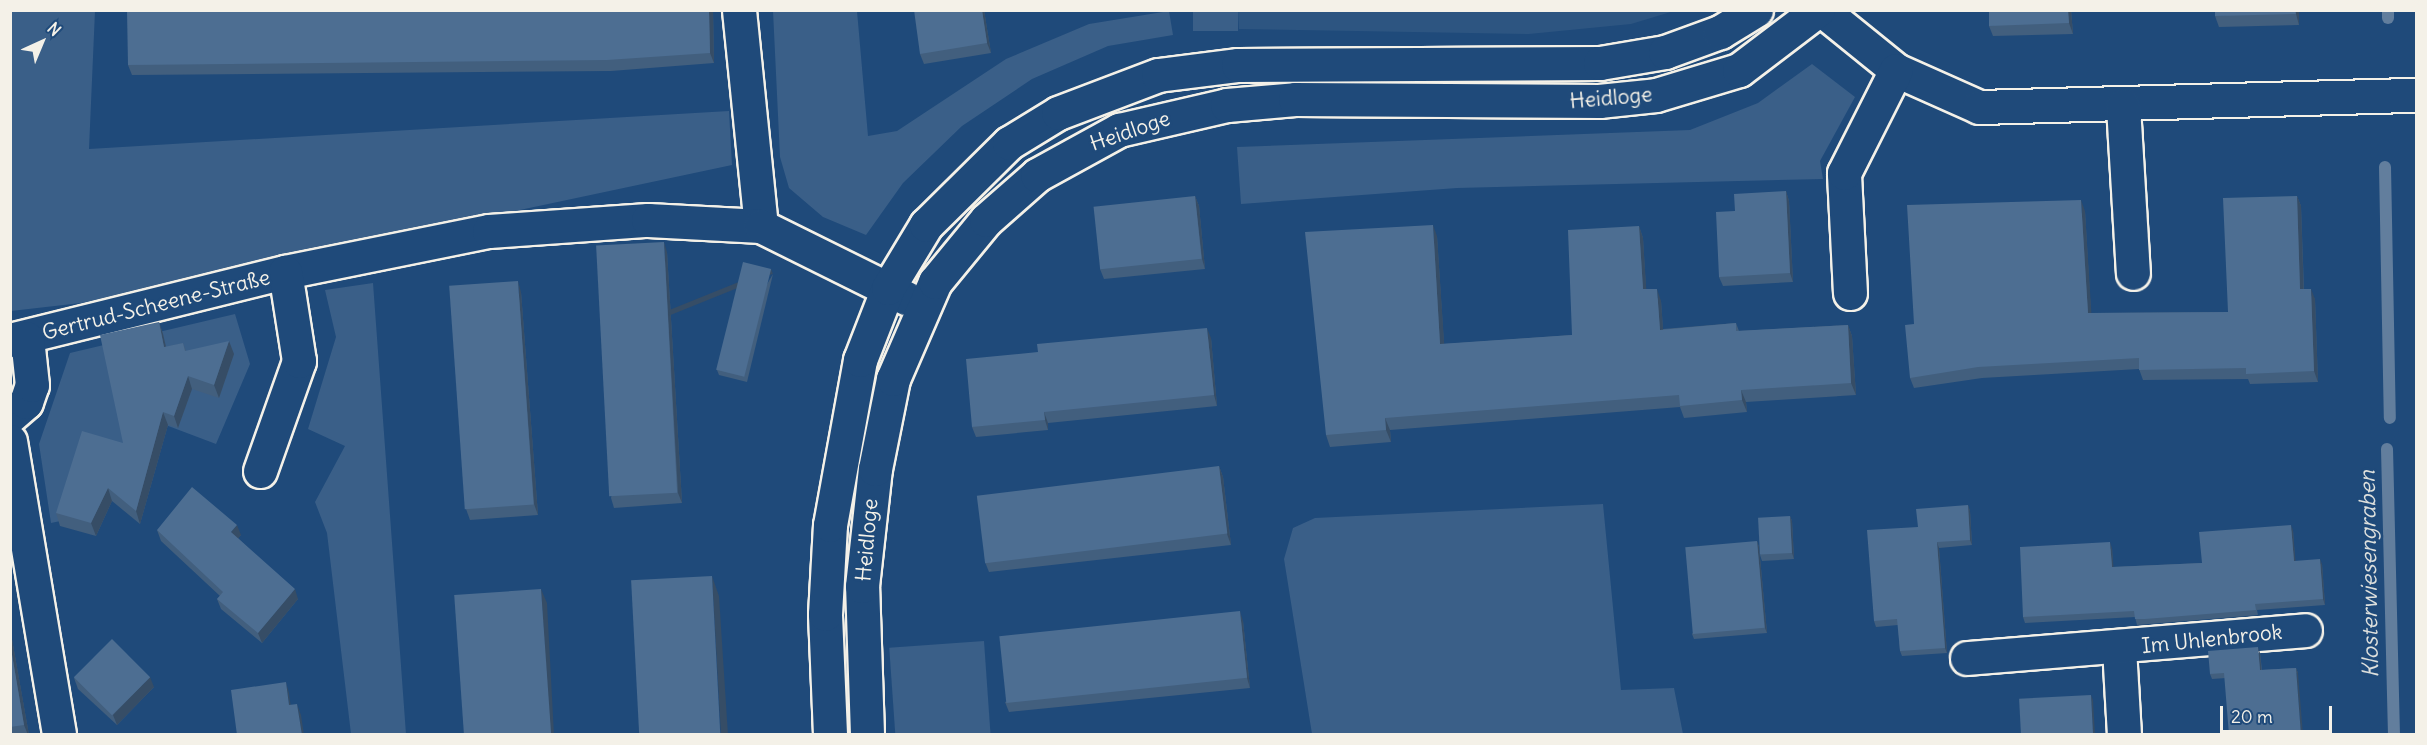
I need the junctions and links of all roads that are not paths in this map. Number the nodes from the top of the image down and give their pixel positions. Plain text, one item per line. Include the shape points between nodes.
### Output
1 (740, 10) edge
2 (1756, 10) edge
3 (1820, 10) edge
4 (1896, 70) junction
5 (2416, 95) edge
6 (2123, 106) junction
7 (761, 226) junction
8 (285, 273) junction
9 (2133, 273) dead end
10 (888, 288) junction
11 (1850, 292) dead end
12 (921, 306) junction
13 (19, 339) edge
14 (10, 416) edge
15 (10, 441) edge
16 (260, 471) dead end
17 (2305, 630) dead end
18 (2119, 648) junction
19 (1967, 658) dead end
20 (59, 735) edge
21 (830, 735) edge
22 (867, 735) edge
23 (2124, 735) edge

1 - 7 street
2 - 10 street, Heidloge via 1720,32 1665,52 1600,63 1238,65 1158,75 1109,91 1009,143 945,203
3 - 4 street
3 - 12 street, Heidloge via 1739,70 1630,99 1295,99 1217,106 1119,130 1064,156 1013,194 957,252
4 - 6 street via 1979,107
4 - 11 street via 1844,173
5 - 6 street
6 - 9 street
7 - 8 street, Gertrud-Scheene-Straße via 648,220 489,231
7 - 10 street, Gertrud-Scheene-Straße
8 - 13 street, Gertrud-Scheene-Straße
8 - 16 street, Gertrud-Scheene-Straße via 299,361
10 - 12 street, Gertrud-Scheene-Straße
10 - 21 street, Heidloge via 850,397 833,502 825,615
12 - 22 street, Heidloge via 882,421 868,520 862,586
13 - 14 street, Gertrud-Scheene-Straße via 33,386 26,402
15 - 20 street
17 - 18 street, Im Uhlenbrook
18 - 19 street, Im Uhlenbrook
18 - 23 street, Im Uhlenbrook

